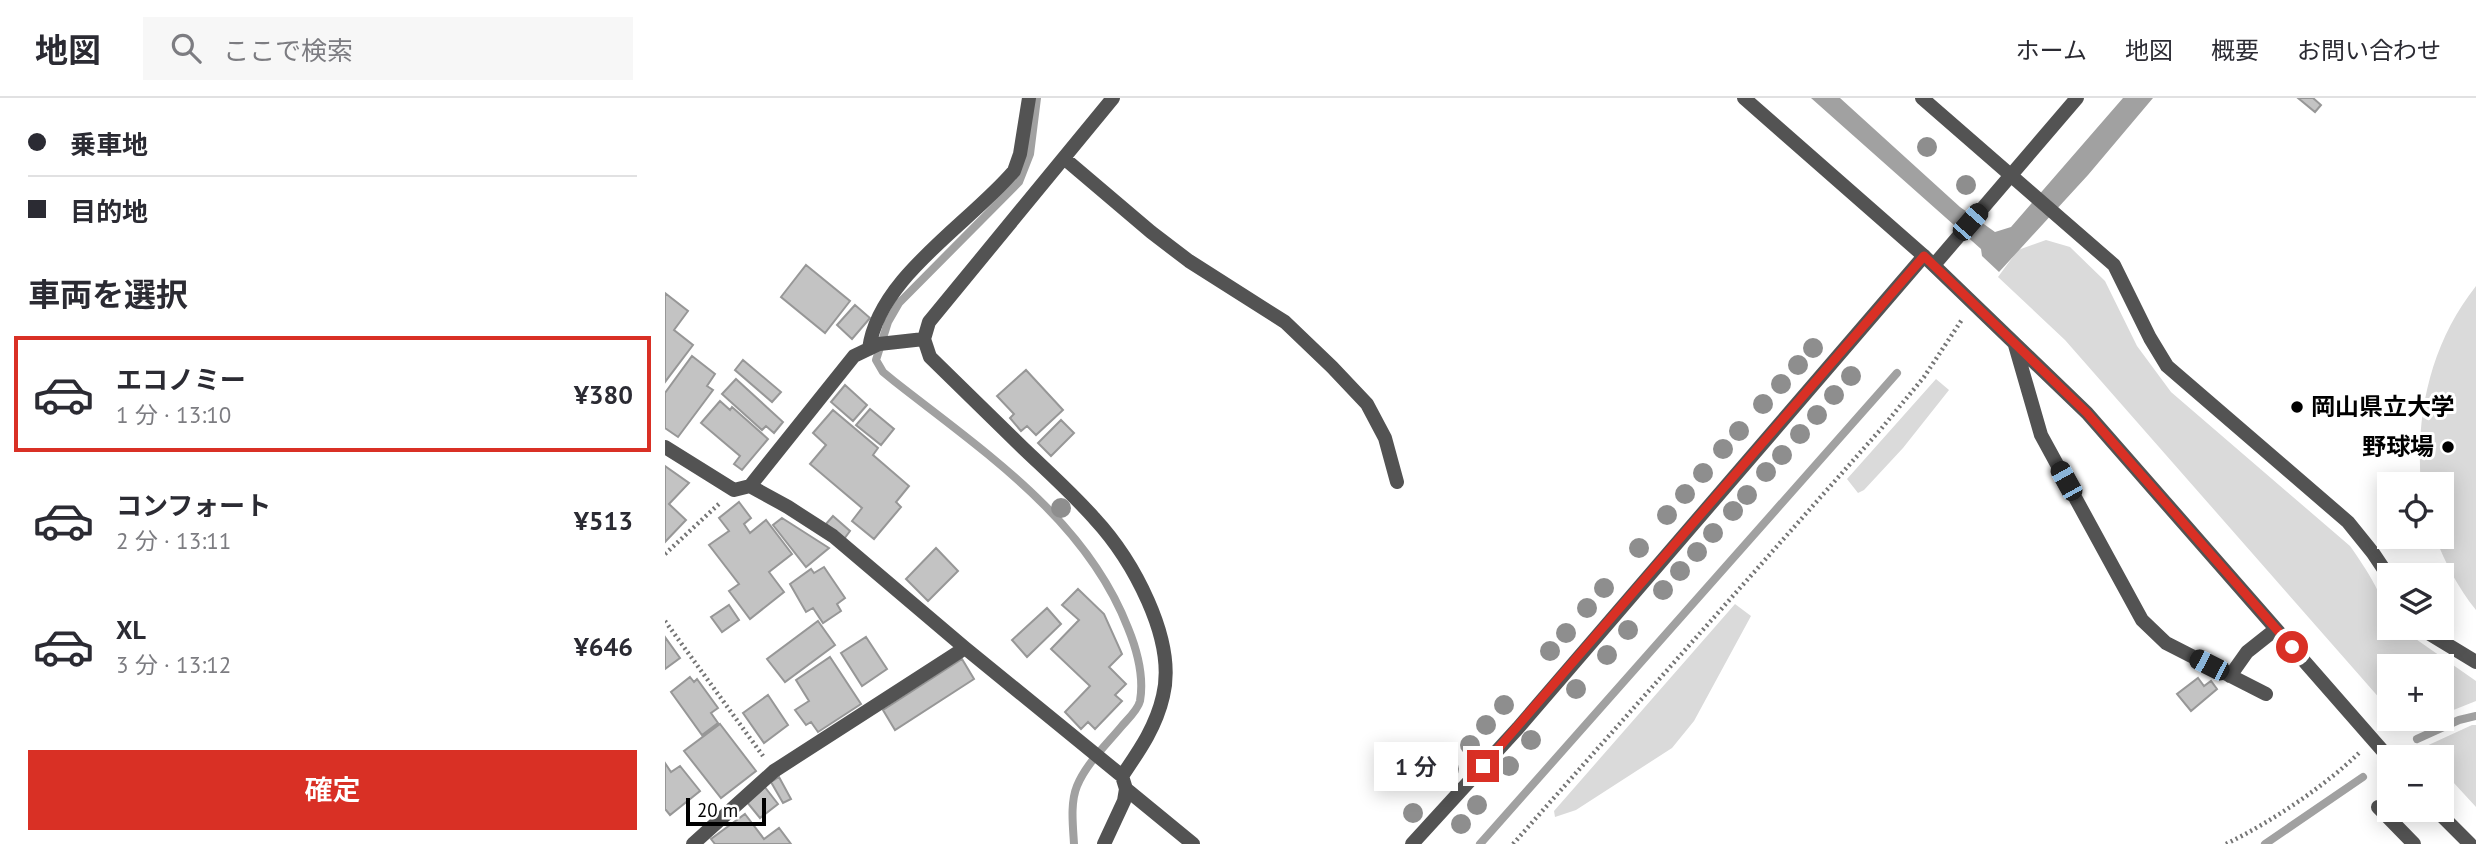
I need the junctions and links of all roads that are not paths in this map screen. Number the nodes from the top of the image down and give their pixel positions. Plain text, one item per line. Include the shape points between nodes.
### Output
1 (1029, 98) edge
2 (1113, 98) edge
3 (1744, 98) edge
4 (1922, 98) edge
5 (2077, 98) edge
6 (1065, 159) junction
7 (2011, 174) junction
8 (1929, 261) junction
9 (924, 339) junction
10 (2015, 343) junction
11 (879, 345) junction
12 (665, 447) edge
13 (1397, 482) dead end
14 (750, 485) junction
15 (2380, 563) edge
16 (2276, 629) junction
17 (2440, 640) edge
18 (964, 648) junction
19 (2476, 662) edge
20 (2230, 676) junction
21 (2266, 695) dead end
22 (2378, 745) edge
23 (1124, 783) junction
24 (2393, 822) edge
25 (2448, 822) edge
26 (693, 844) edge
27 (1104, 844) edge
28 (1193, 844) edge
29 (1412, 844) edge
30 (2414, 844) edge
31 (2470, 844) edge

1 - 11 street via 1014,171 899,284 870,336
2 - 6 street
3 - 8 street
4 - 7 street
5 - 7 street
6 - 9 street via 929,322
6 - 13 street via 1189,261 1285,322 1332,367 1367,404 1385,438
7 - 8 street
7 - 15 street via 2114,265 2167,366 2348,522
8 - 10 street
8 - 29 street
9 - 11 street
9 - 23 street via 930,358 1095,519 1130,567 1147,600 1165,660 1164,694 1152,730
10 - 16 street via 2087,413
10 - 20 street via 2041,435 2142,620 2166,643
11 - 14 street via 854,356
12 - 14 street via 734,489
14 - 18 street via 833,536
16 - 20 street via 2248,652
16 - 22 street
17 - 19 street
18 - 23 street
18 - 26 street via 774,771
20 - 21 street
23 - 27 street via 1124,801
23 - 28 street
24 - 30 street
25 - 31 street

